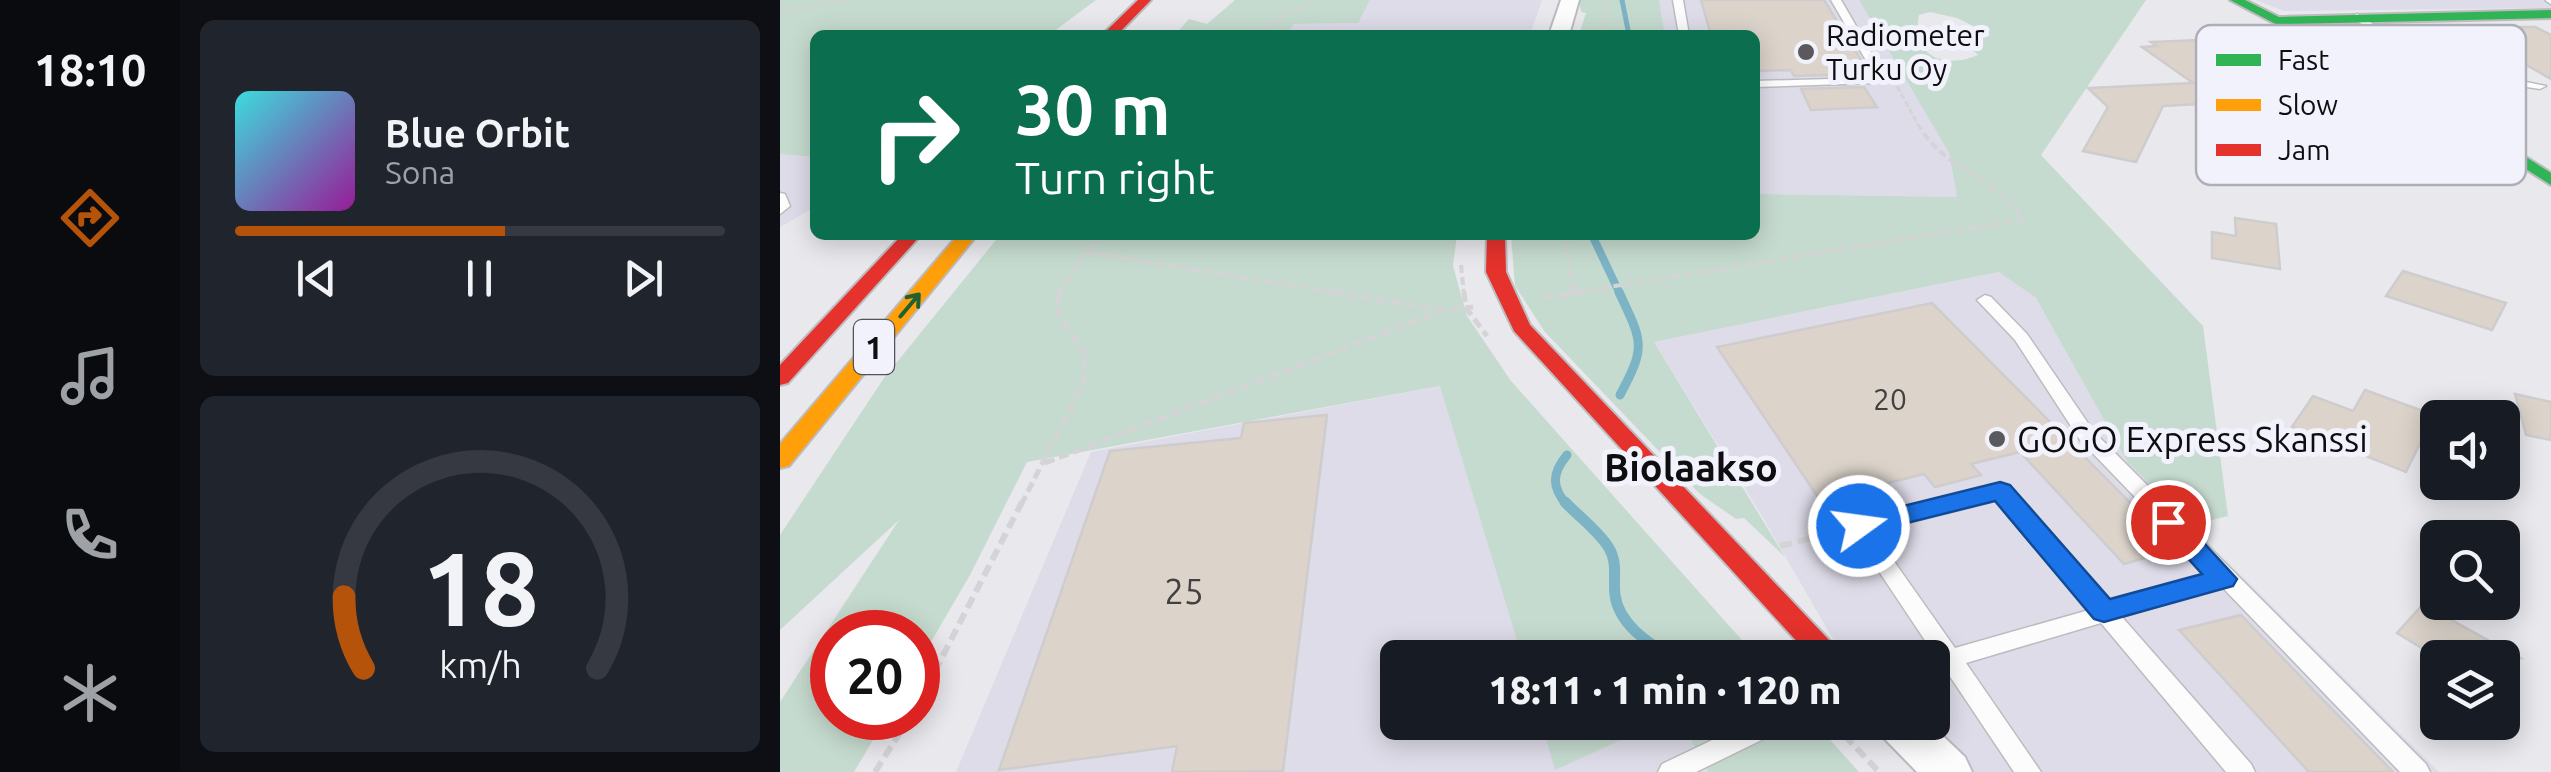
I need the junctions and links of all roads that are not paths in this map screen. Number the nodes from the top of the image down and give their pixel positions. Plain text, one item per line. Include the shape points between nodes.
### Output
1 (1145, 0) edge
2 (1570, 0) edge
3 (1678, 0) edge
4 (1836, 0) edge
5 (2236, 0) edge
6 (2551, 14) edge
7 (2357, 17) junction
8 (2280, 20) junction
9 (2289, 25) edge
10 (2369, 25) edge
11 (1114, 30) edge
12 (1561, 30) edge
13 (1683, 30) edge
14 (1760, 84) edge
15 (2526, 84) edge
16 (2540, 86) dead end
17 (2526, 164) edge
18 (2551, 180) edge
19 (780, 196) edge
20 (780, 210) edge
21 (907, 240) edge
22 (964, 240) edge
23 (1495, 240) edge
24 (1984, 300) dead end
25 (780, 378) edge
26 (780, 460) edge
27 (2223, 579) junction
28 (2104, 611) junction
29 (1814, 640) edge
30 (1928, 640) edge
31 (1950, 658) edge
32 (1950, 672) edge
33 (1737, 740) edge
34 (1915, 740) edge
35 (1670, 772) edge
36 (1948, 772) edge
37 (2028, 772) edge
38 (2242, 772) edge
39 (2417, 772) edge

1 - 11 main road
2 - 12 street
3 - 13 lane
4 - 14 lane via 1876,69 1870,82
5 - 8 main road
6 - 7 main road
7 - 8 main road
7 - 10 lane
8 - 9 main road
15 - 16 lane
17 - 18 main road
19 - 20 lane
21 - 25 main road, 1
26 -> 22 main road, 1
23 - 29 main road via 1498,285 1521,328
24 - 27 lane via 2022,337 2087,436
27 - 28 lane
27 - 39 lane
28 - 30 lane via 2000,491 1859,526
28 - 31 lane
28 - 38 lane
32 - 37 lane
33 - 35 lane
34 - 36 street

